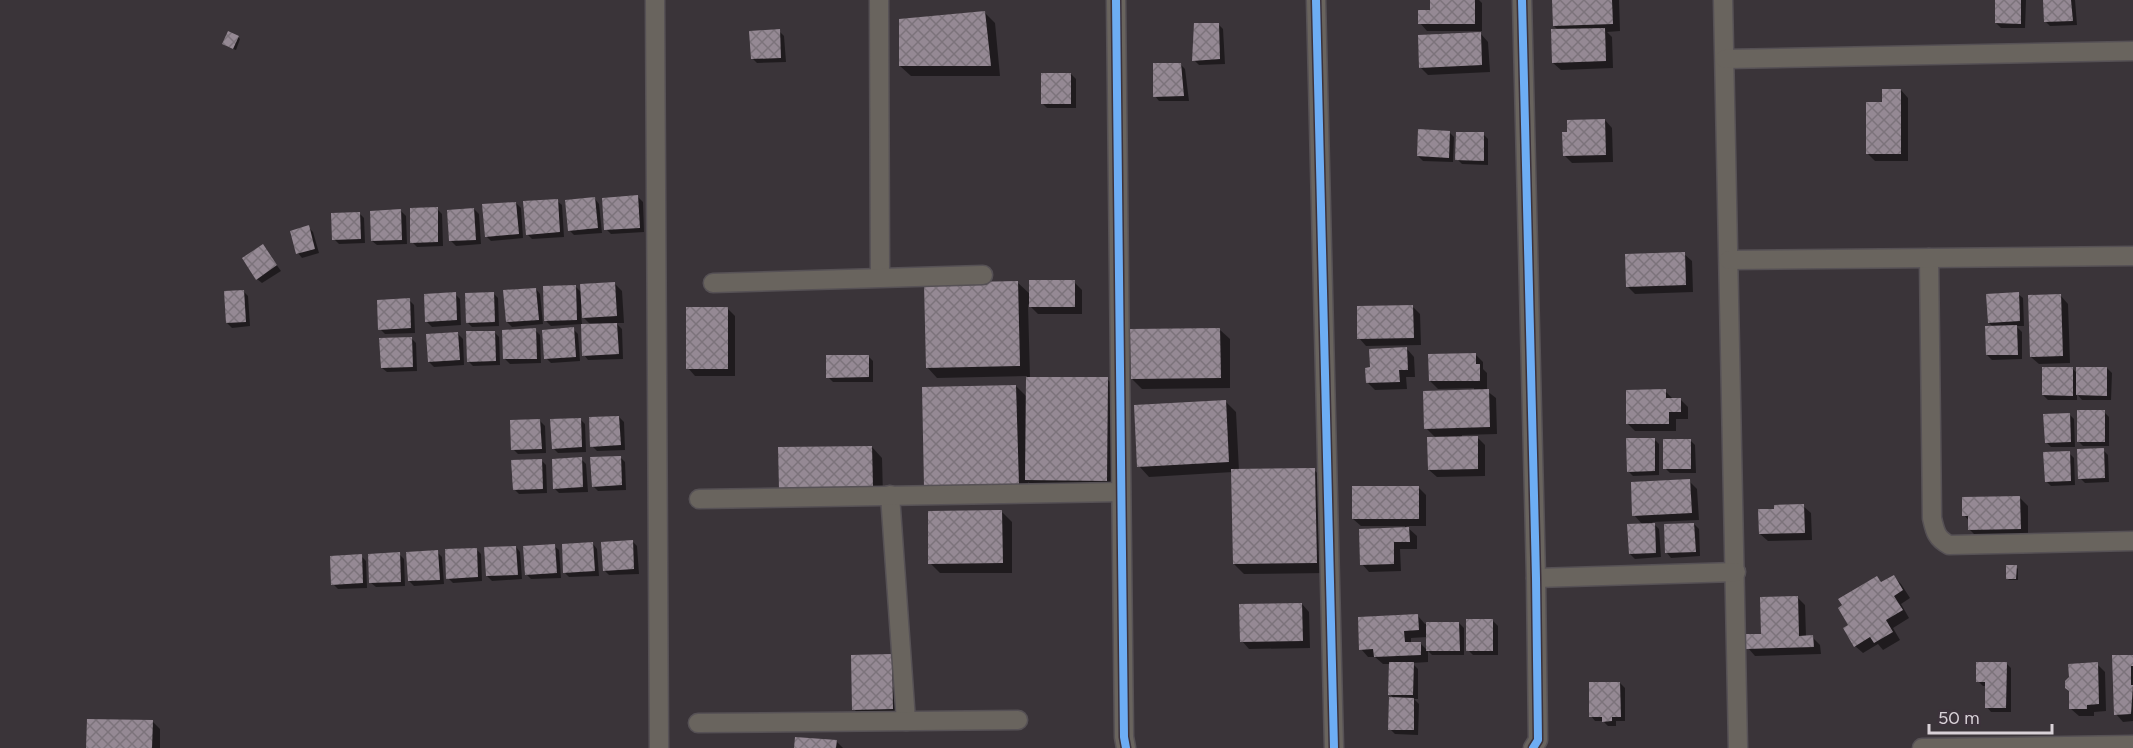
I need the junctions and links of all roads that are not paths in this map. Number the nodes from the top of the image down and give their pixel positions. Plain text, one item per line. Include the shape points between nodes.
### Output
1 (655, 0) edge
2 (879, 0) edge
3 (1116, 0) edge
4 (1316, 0) edge
5 (1522, 0) edge
6 (1723, 0) edge
7 (2133, 51) edge
8 (1725, 59) junction
9 (2133, 256) edge
10 (1929, 258) junction
11 (1729, 260) junction
12 (983, 275) dead end
13 (880, 276) junction
14 (713, 283) dead end
15 (1121, 492) junction
16 (890, 495) junction
17 (699, 499) dead end
18 (2133, 541) edge
19 (1736, 572) junction
20 (1536, 578) junction
21 (1018, 720) dead end
22 (906, 721) junction
23 (698, 723) dead end
24 (2133, 745) edge
25 (659, 748) edge
26 (1126, 748) edge
27 (1334, 748) edge
28 (1533, 748) edge
29 (1738, 748) edge
30 (1922, 748) edge

1 - 25 street
2 - 13 street
3 - 15 street
4 - 27 street
5 - 20 street
6 - 8 street
7 - 8 street
8 - 11 street
9 - 10 street
10 - 11 street
10 - 18 street via 1932,518 1940,540 1949,544
11 - 19 street
12 - 13 street
13 - 14 street
15 - 16 street
15 - 26 street
16 - 17 street
16 - 22 street
19 - 20 street
19 - 29 street
20 - 28 street via 1538,740
21 - 22 street
22 - 23 street
24 - 30 street

